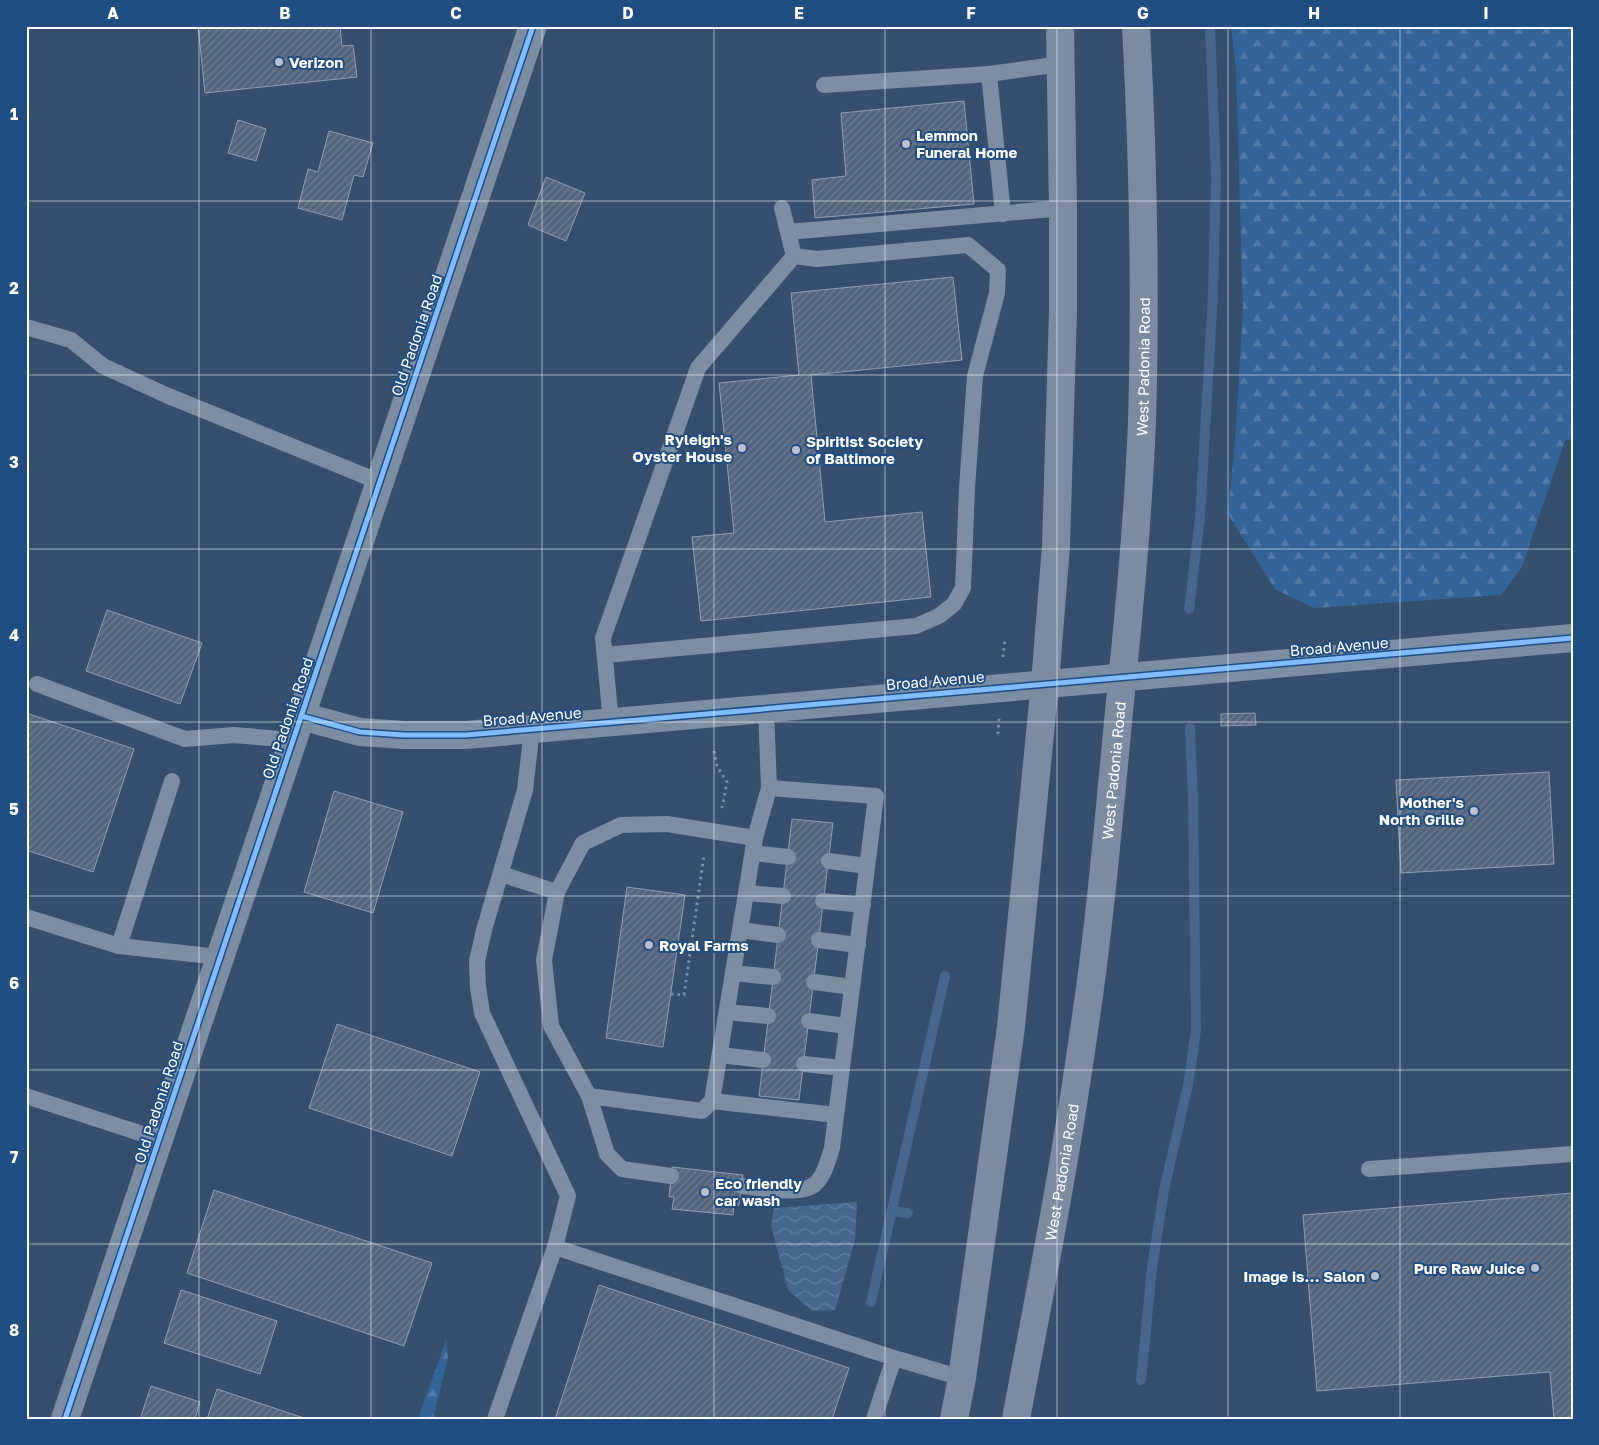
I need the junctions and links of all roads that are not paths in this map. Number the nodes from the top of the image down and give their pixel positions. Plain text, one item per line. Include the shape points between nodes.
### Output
1 (533, 26) edge
2 (1060, 26) edge
3 (1136, 26) edge
4 (1061, 64) junction
5 (989, 74) junction
6 (824, 85) dead end
7 (782, 208) dead end
8 (1063, 208) junction
9 (1003, 214) junction
10 (788, 232) junction
11 (794, 256) junction
12 (26, 327) edge
13 (380, 482) junction
14 (1573, 638) edge
15 (605, 655) junction
16 (1122, 677) junction
17 (1045, 683) junction
18 (37, 684) dead end
19 (766, 708) junction
20 (611, 722) junction
21 (297, 728) junction
22 (532, 729) junction
23 (172, 781) dead end
24 (769, 788) junction
25 (754, 846) junction
26 (788, 857) dead end
27 (829, 861) dead end
28 (867, 866) junction
29 (501, 874) junction
30 (557, 892) junction
31 (746, 893) junction
32 (783, 896) dead end
33 (824, 901) dead end
34 (862, 905) junction
35 (26, 918) edge
36 (740, 930) junction
37 (778, 935) dead end
38 (819, 940) dead end
39 (858, 945) junction
40 (119, 946) junction
41 (219, 957) junction
42 (733, 973) junction
43 (773, 978) dead end
44 (814, 982) dead end
45 (852, 986) junction
46 (727, 1012) junction
47 (768, 1016) dead end
48 (809, 1021) dead end
49 (847, 1026) junction
50 (720, 1055) junction
51 (763, 1060) dead end
52 (804, 1064) dead end
53 (842, 1068) junction
54 (26, 1096) edge
55 (589, 1096) junction
56 (712, 1102) junction
57 (836, 1115) junction
58 (158, 1139) junction
59 (1573, 1154) edge
60 (1369, 1169) dead end
61 (671, 1176) dead end
62 (742, 1186) dead end
63 (555, 1247) junction
64 (894, 1358) junction
65 (962, 1378) junction
66 (65, 1419) edge
67 (496, 1419) edge
68 (874, 1419) edge
69 (954, 1419) edge
70 (1016, 1419) edge

1 - 13 street, Old Padonia Road
2 - 4 main road
3 - 16 main road, West Padonia Road via 1144,303 1142,411 1135,554
4 - 5 lane
4 - 8 main road
5 - 6 lane
5 - 9 lane
7 - 10 lane
8 - 9 lane
8 - 17 main road via 1056,537
9 - 10 lane
10 - 11 lane
11 - 15 lane via 698,368 603,638
11 - 15 lane via 817,259 968,245 998,270 997,293 975,376 963,588 954,604 939,616 916,626
12 - 13 lane via 71,340 103,366 166,395
13 - 21 street, Old Padonia Road
14 - 16 street, Broad Avenue
15 - 20 lane
16 - 17 street, Broad Avenue
16 - 70 main road, West Padonia Road via 1084,1034 1059,1195
17 - 19 street, Broad Avenue
17 - 65 main road via 1011,1027
18 - 21 lane via 186,739
19 - 20 street, Broad Avenue
19 - 24 lane
20 - 22 street, Broad Avenue
21 - 22 street, Broad Avenue via 404,735 466,735
21 - 41 street, Old Padonia Road
22 - 29 lane via 525,790
23 - 40 lane
24 - 25 lane
24 - 28 lane via 876,796
25 - 26 lane
25 - 30 lane via 714,831 667,824 621,825 583,843
25 - 31 lane
27 - 28 lane
28 - 34 lane
29 - 30 lane
29 - 63 lane via 477,962 478,987 482,1013 568,1196
30 - 55 lane via 544,960 551,1026
31 - 32 lane
31 - 36 lane
33 - 34 lane
34 - 39 lane
35 - 40 lane
36 - 37 lane
36 - 42 lane
38 - 39 lane
39 - 45 lane
40 - 41 lane
41 - 58 street, Old Padonia Road
42 - 43 lane
42 - 46 lane
44 - 45 lane
45 - 49 lane
46 - 47 lane
46 - 50 lane
48 - 49 lane
49 - 53 lane
50 - 51 lane
50 - 56 lane
52 - 53 lane
53 - 57 lane
54 - 58 lane
55 - 56 lane via 702,1111
55 - 61 lane via 607,1154 622,1169
56 - 57 lane
57 - 62 lane via 832,1148 823,1174 814,1185 793,1191
58 - 66 street, Old Padonia Road
59 - 60 lane
63 - 64 lane
63 - 67 lane
64 - 65 lane
64 - 68 lane
65 - 69 main road

